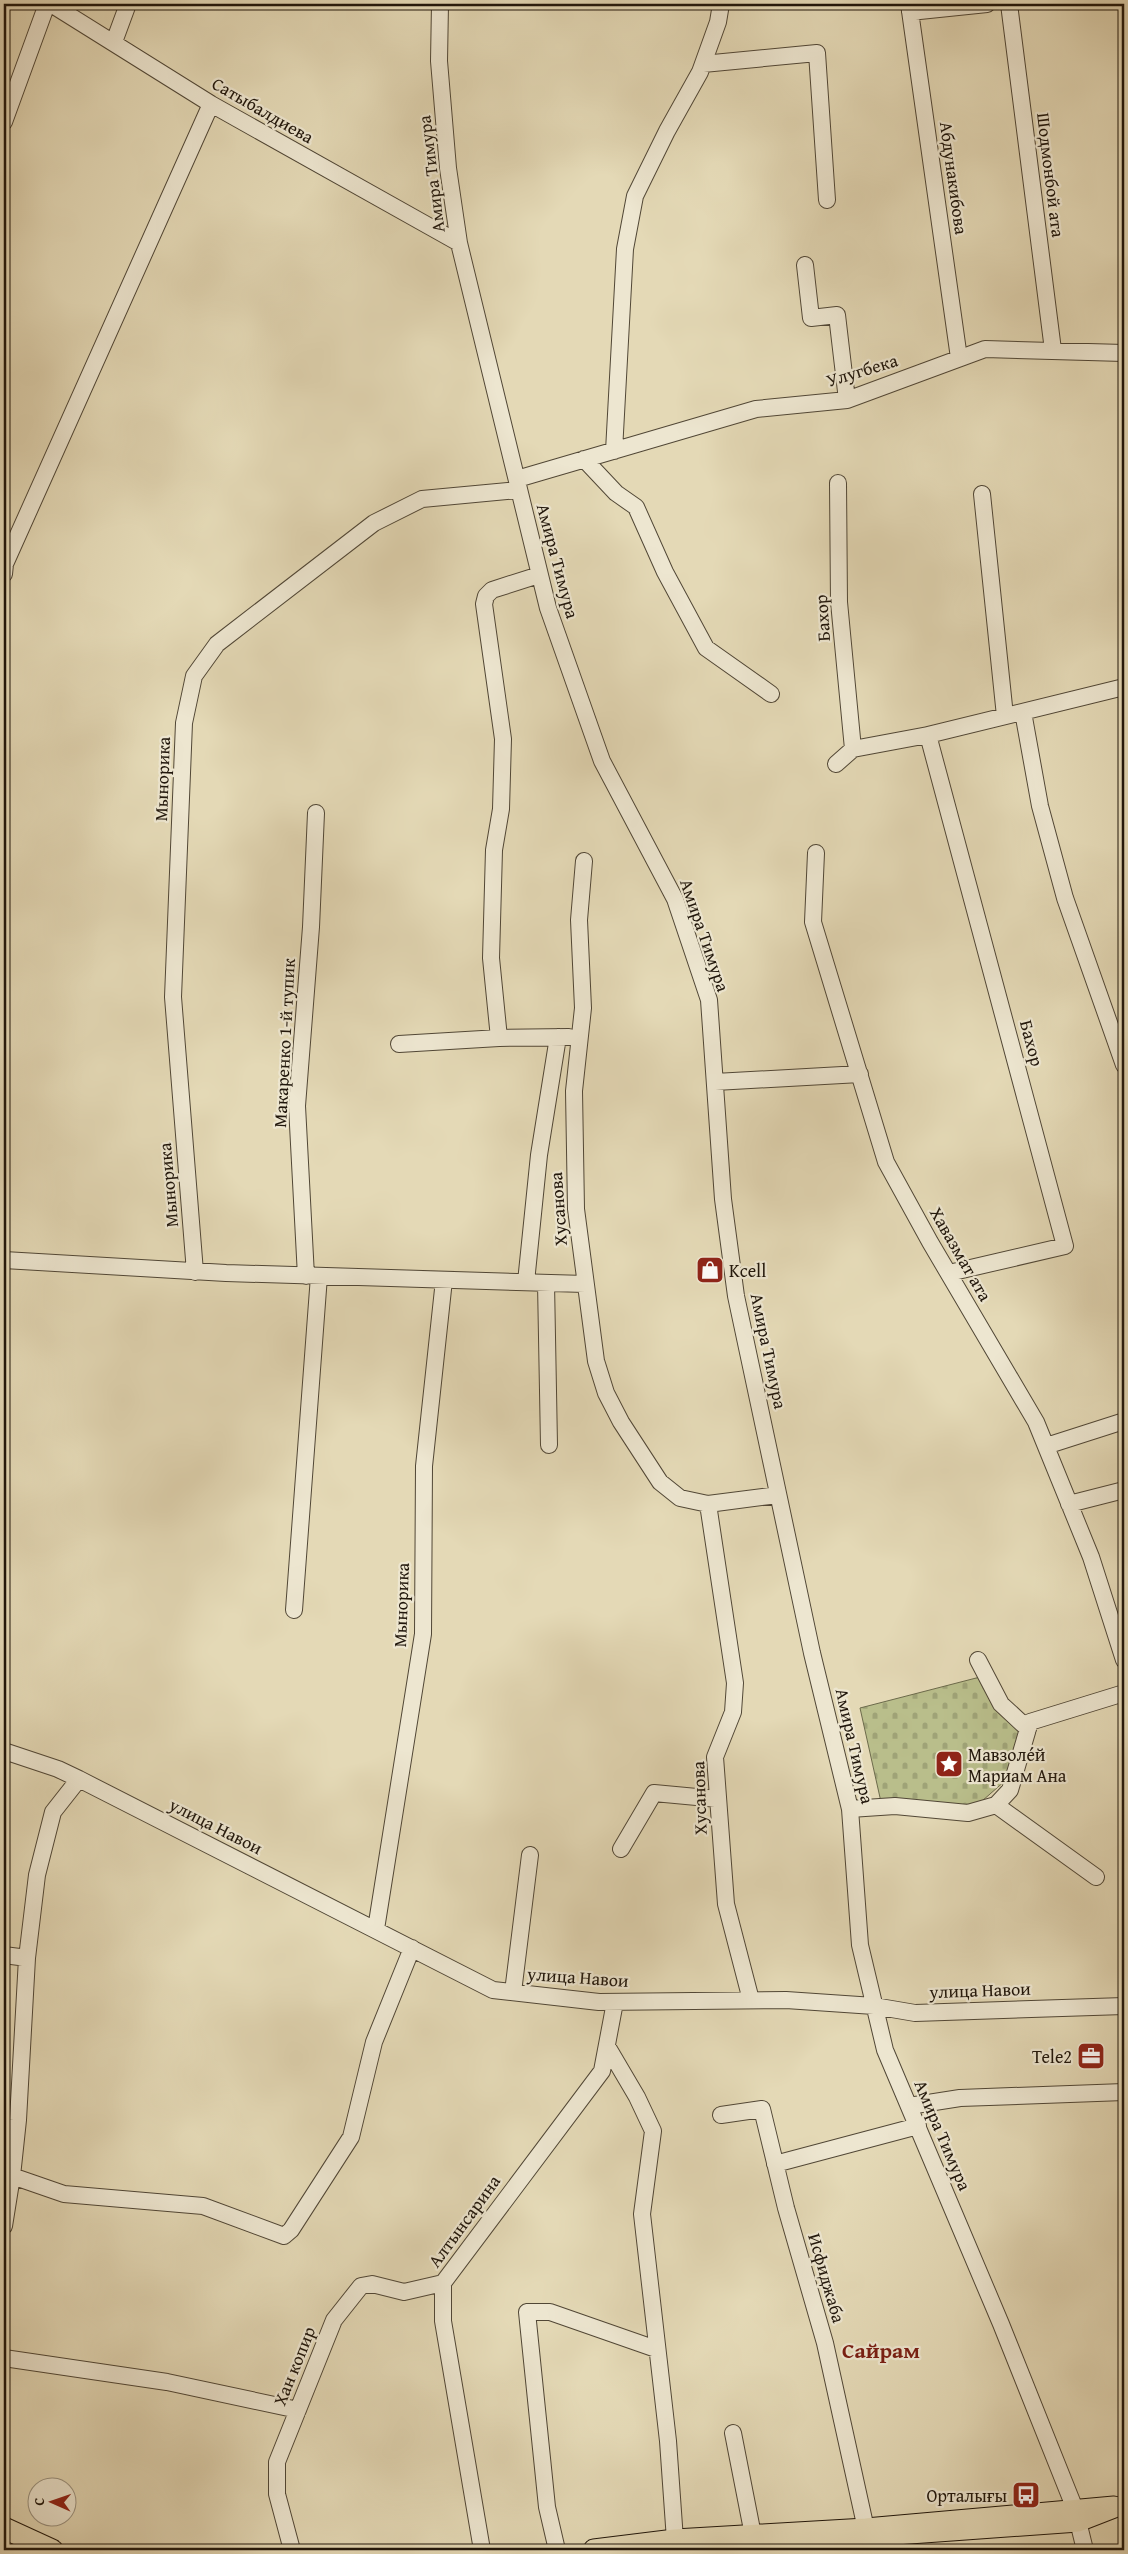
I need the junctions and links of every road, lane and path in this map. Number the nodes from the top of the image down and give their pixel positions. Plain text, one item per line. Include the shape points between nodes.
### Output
1 (47, 4) edge
2 (52, 4) edge
3 (128, 4) edge
4 (440, 4) edge
5 (721, 4) edge
6 (987, 4) edge
7 (1009, 4) edge
8 (910, 8) edge
9 (114, 42) junction
10 (703, 64) junction
11 (211, 104) junction
12 (4, 122) edge
13 (827, 200) dead end
14 (460, 243) junction
15 (805, 265) dead end
16 (1053, 350) junction
17 (1124, 352) edge
18 (959, 358) junction
19 (847, 400) junction
20 (614, 451) junction
21 (584, 459) junction
22 (838, 483) dead end
23 (518, 485) junction
24 (982, 494) dead end
25 (4, 574) edge
26 (539, 575) junction
27 (1124, 687) edge
28 (771, 694) dead end
29 (1023, 712) junction
30 (1005, 716) junction
31 (928, 735) junction
32 (853, 749) junction
33 (836, 764) dead end
34 (316, 813) dead end
35 (816, 854) dead end
36 (584, 861) dead end
37 (558, 1037) junction
38 (581, 1037) junction
39 (499, 1038) junction
40 (399, 1044) dead end
41 (1124, 1065) edge
42 (860, 1074) junction
43 (714, 1082) junction
44 (4, 1260) edge
45 (195, 1272) junction
46 (949, 1273) junction
47 (312, 1276) junction
48 (444, 1280) junction
49 (526, 1282) junction
50 (546, 1283) junction
51 (585, 1284) junction
52 (1124, 1420) edge
53 (549, 1445) dead end
54 (1046, 1446) junction
55 (1124, 1490) edge
56 (778, 1495) junction
57 (708, 1504) junction
58 (1070, 1504) junction
59 (294, 1610) dead end
60 (978, 1660) dead end
61 (1124, 1660) edge
62 (1124, 1693) edge
63 (1028, 1729) junction
64 (4, 1751) edge
65 (79, 1779) junction
66 (718, 1799) junction
67 (996, 1805) junction
68 (850, 1810) junction
69 (621, 1849) dead end
70 (530, 1855) dead end
71 (1096, 1877) dead end
72 (376, 1930) junction
73 (412, 1948) junction
74 (4, 1956) edge
75 (27, 1958) junction
76 (513, 1992) junction
77 (751, 2000) junction
78 (615, 2002) junction
79 (874, 2006) junction
80 (1124, 2006) edge
81 (607, 2046) junction
82 (1124, 2092) edge
83 (909, 2106) junction
84 (721, 2115) dead end
85 (918, 2126) junction
86 (775, 2164) junction
87 (12, 2176) junction
88 (4, 2226) edge
89 (443, 2283) junction
90 (656, 2349) junction
91 (4, 2358) edge
92 (298, 2410) junction
93 (733, 2433) dead end
94 (1119, 2506) edge
95 (1077, 2515) junction
96 (4, 2528) edge
97 (866, 2530) junction
98 (757, 2543) edge
99 (675, 2548) edge
100 (52, 2550) edge
101 (292, 2550) edge
102 (482, 2550) edge
103 (557, 2550) edge
104 (594, 2550) edge
105 (1085, 2550) edge

1 - 12 street
2 - 9 street, Сатыбалдиева
3 - 9 street
4 - 14 street, Амира Тимура via 441,80 448,168
5 - 10 street
6 - 8 street
7 - 16 street, Шодмонбой ата
8 - 18 street, Абдунакибова
9 - 11 street, Сатыбалдиева
10 - 13 street via 817,53
10 - 20 street via 635,196 625,249
11 - 14 street, Сатыбалдиева
11 - 25 street via 5,564
14 - 23 street, Амира Тимура
15 - 19 street via 810,318 837,315
16 - 17 street, Улугбека
16 - 18 street, Улугбека via 985,349
18 - 19 street, Улугбека
19 - 20 street, Улугбека via 756,409
20 - 21 street, Улугбека
21 - 23 street, Улугбека
21 - 28 street via 616,493 636,507 665,572 706,648
22 - 32 street, Бахор via 840,602
23 - 26 street, Амира Тимура
23 - 45 street, Мынорика via 422,499 374,523 217,644 194,676 184,723 173,997
24 - 30 street
26 - 39 street via 492,590 484,604 503,738 501,809 494,850 491,958
26 - 43 street, Амира Тимура via 602,761 675,898 709,1000
27 - 29 street
29 - 30 street
29 - 41 street via 1040,806 1065,898
30 - 31 street
31 - 32 street
31 - 46 street, Бахор via 1064,1246
32 - 33 street
34 - 47 street, Макаренко 1-й тупик via 296,1106
35 - 42 street, Хавазмат ата via 813,922
36 - 38 street, Хусанова via 579,920
37 - 38 street
37 - 39 street
37 - 49 street via 538,1155
38 - 51 street, Хусанова via 574,1091 576,1209
39 - 40 street
42 - 43 street
42 - 46 street, Хавазмат ата via 886,1162
43 - 56 street, Амира Тимура via 723,1199 736,1296
44 - 45 street
45 - 47 street
46 - 54 street, Хавазмат ата via 1036,1422
47 - 48 street
47 - 59 street, Макаренко 1-й тупик
48 - 49 street
48 - 72 street, Мынорика via 424,1466 423,1634
49 - 50 street
50 - 51 street
50 - 53 street
51 - 57 street, Хусанова via 596,1361 606,1393 621,1422 660,1482 680,1498
52 - 54 street
54 - 58 street, Хавазмат ата
55 - 58 street
56 - 57 street, Хусанова
56 - 68 street, Амира Тимура
57 - 66 street, Хусанова via 735,1683 733,1712 715,1757
58 - 61 street, Хавазмат ата via 1091,1557
60 - 63 street via 1001,1704
62 - 63 street via 1030,1722
63 - 67 street via 1010,1790
64 - 65 street, улица Навои
65 - 72 street, улица Навои
65 - 75 street via 53,1812 37,1876
66 - 69 street via 654,1793
66 - 77 street, Хусанова via 726,1904
67 - 68 street via 968,1814 895,1806
67 - 71 street
68 - 79 street, Амира Тимура via 860,1945
70 - 76 street
72 - 73 street, улица Навои
73 - 76 street, улица Навои via 493,1990
73 - 87 street via 374,2042 351,2136 292,2230 284,2236 203,2206 64,2194
74 - 75 street
75 - 87 street
76 - 78 street, улица Навои
77 - 78 street, улица Навои
77 - 79 street, улица Навои
78 - 81 street, Алтынсарина
79 - 80 street, улица Навои via 915,2013
79 - 83 street, Амира Тимура via 885,2050
81 - 89 street, Алтынсарина via 602,2071
81 - 90 street via 653,2131 642,2214
82 - 83 street via 960,2098
83 - 85 street, Амира Тимура
84 - 86 street, Исфиджаба via 762,2109
85 - 86 street
85 - 95 street, Амира Тимура via 1002,2324
86 - 97 street, Исфиджаба via 825,2343
87 - 88 street
89 - 92 street, Хан копир via 404,2292 372,2284 361,2286 334,2320
89 - 102 street, Алтынсарина via 443,2321
90 - 99 street via 668,2441
90 - 103 street via 550,2312 527,2312 547,2507
91 - 92 street via 167,2382
92 - 101 street, Хан копир via 277,2462 277,2494
93 - 98 street
94 - 95 main road
95 - 97 main road
95 - 98 main road
95 - 105 street, Амира Тимура
96 - 100 main road
97 - 98 main road
98 - 99 main road
99 - 104 main road

